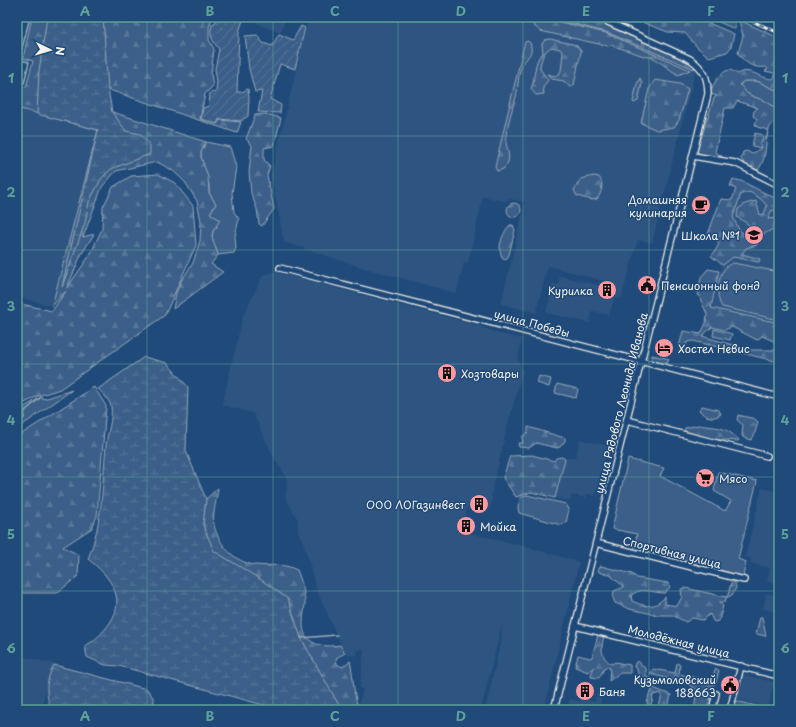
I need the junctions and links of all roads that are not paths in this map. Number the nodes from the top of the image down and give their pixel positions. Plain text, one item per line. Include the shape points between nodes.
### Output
1 (598, 17) edge
2 (693, 156) junction
3 (779, 185) edge
4 (280, 268) dead end
5 (641, 362) junction
6 (779, 397) edge
7 (627, 420) junction
8 (767, 456) dead end
9 (596, 543) junction
10 (744, 580) dead end
11 (575, 626) junction
12 (741, 666) junction
13 (779, 676) edge
14 (716, 694) dead end
15 (554, 710) edge
16 (712, 710) edge
17 (730, 710) edge

1 - 2 street, улица Рядового Леонида Иванова via 690,59 702,68 708,85
2 - 3 street via 735,163
2 - 5 street, улица Рядового Леонида Иванова
4 - 5 street, улица Победы
5 - 6 street, улица Победы
5 - 7 street, улица Рядового Леонида Иванова
7 - 8 street
7 - 9 street, улица Рядового Леонида Иванова
9 - 10 street, Спортивная улица
9 - 11 street, улица Рядового Леонида Иванова
11 - 12 street, Молодёжная улица
11 - 15 street, улица Рядового Леонида Иванова
12 - 13 street, Молодёжная улица
12 - 17 street
14 - 16 street

